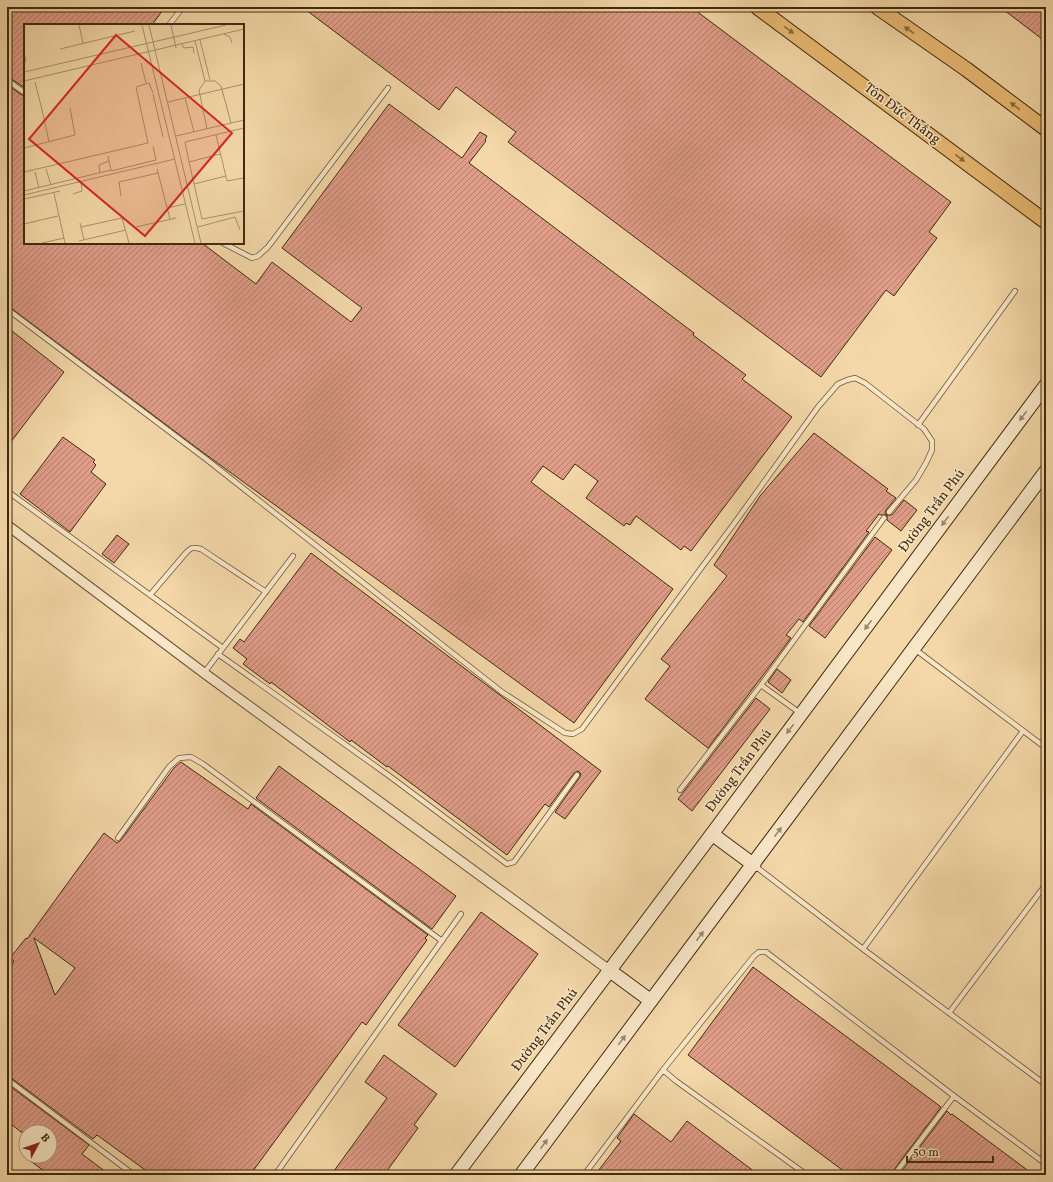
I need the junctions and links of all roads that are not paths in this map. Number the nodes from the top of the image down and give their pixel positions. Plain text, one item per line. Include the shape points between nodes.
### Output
1 (183, 7) edge
2 (757, 7) edge
3 (877, 7) edge
4 (170, 24) edge
5 (7, 80) edge
6 (388, 88) dead end
7 (24, 92) edge
8 (1046, 129) edge
9 (1046, 222) edge
10 (225, 244) edge
11 (1015, 291) dead end
12 (7, 309) edge
13 (1046, 385) edge
14 (918, 424) junction
15 (1046, 471) edge
16 (7, 491) edge
17 (889, 512) dead end
18 (884, 518) dead end
19 (7, 526) edge
20 (293, 556) dead end
21 (266, 592) junction
22 (150, 595) junction
23 (223, 648) junction
24 (914, 649) junction
25 (218, 654) junction
26 (204, 672) junction
27 (761, 685) junction
28 (801, 714) junction
29 (1023, 731) junction
30 (1046, 748) edge
31 (577, 775) dead end
32 (680, 790) dead end
33 (712, 834) junction
34 (118, 838) dead end
35 (754, 864) junction
36 (1046, 884) edge
37 (461, 914) dead end
38 (442, 941) junction
39 (863, 949) junction
40 (609, 970) junction
41 (651, 1001) junction
42 (949, 1013) junction
43 (663, 1070) junction
44 (8, 1080) edge
45 (1046, 1085) edge
46 (954, 1096) junction
47 (1046, 1164) edge
48 (276, 1174) edge
49 (134, 1175) edge
50 (456, 1175) edge
51 (521, 1175) edge
52 (584, 1175) edge
53 (807, 1175) edge
54 (894, 1175) edge

1 - 4 lane
2 -> 9 main road, Tôn Đức Thắng
8 -> 3 main road
5 - 7 lane
6 - 10 lane via 268,247 252,258
11 - 14 lane
12 - 14 lane via 206,459 502,692 565,733 573,734 582,729 818,407 838,384 855,378 866,383
13 -> 28 main road, Đường Trần Phú
14 - 17 lane via 932,441 932,450 916,480
15 - 24 main road
16 - 22 lane
18 - 27 lane
19 - 26 street
20 - 21 lane
21 - 22 lane via 201,549 194,547 190,548
21 - 23 lane
22 - 23 lane
23 - 25 lane
24 - 29 lane
35 -> 24 main road
25 - 26 lane
25 - 31 lane via 388,775 507,864 514,862
26 - 40 street
27 - 28 lane
27 - 32 lane
28 -> 33 main road, Đường Trần Phú
29 - 30 lane
29 - 39 lane
33 - 35 main road
33 - 40 main road, Đường Trần Phú
34 - 38 lane via 169,767 179,758 191,757
35 - 39 lane
41 -> 35 main road
36 - 42 lane
37 - 38 lane
38 - 48 lane
39 - 42 lane
40 - 41 main road
40 - 50 main road, Đường Trần Phú
51 -> 41 main road
42 - 45 lane
43 - 46 lane via 754,956 759,952 766,952
43 - 52 lane
43 - 53 lane
44 - 49 lane
46 - 47 lane
46 - 54 lane

